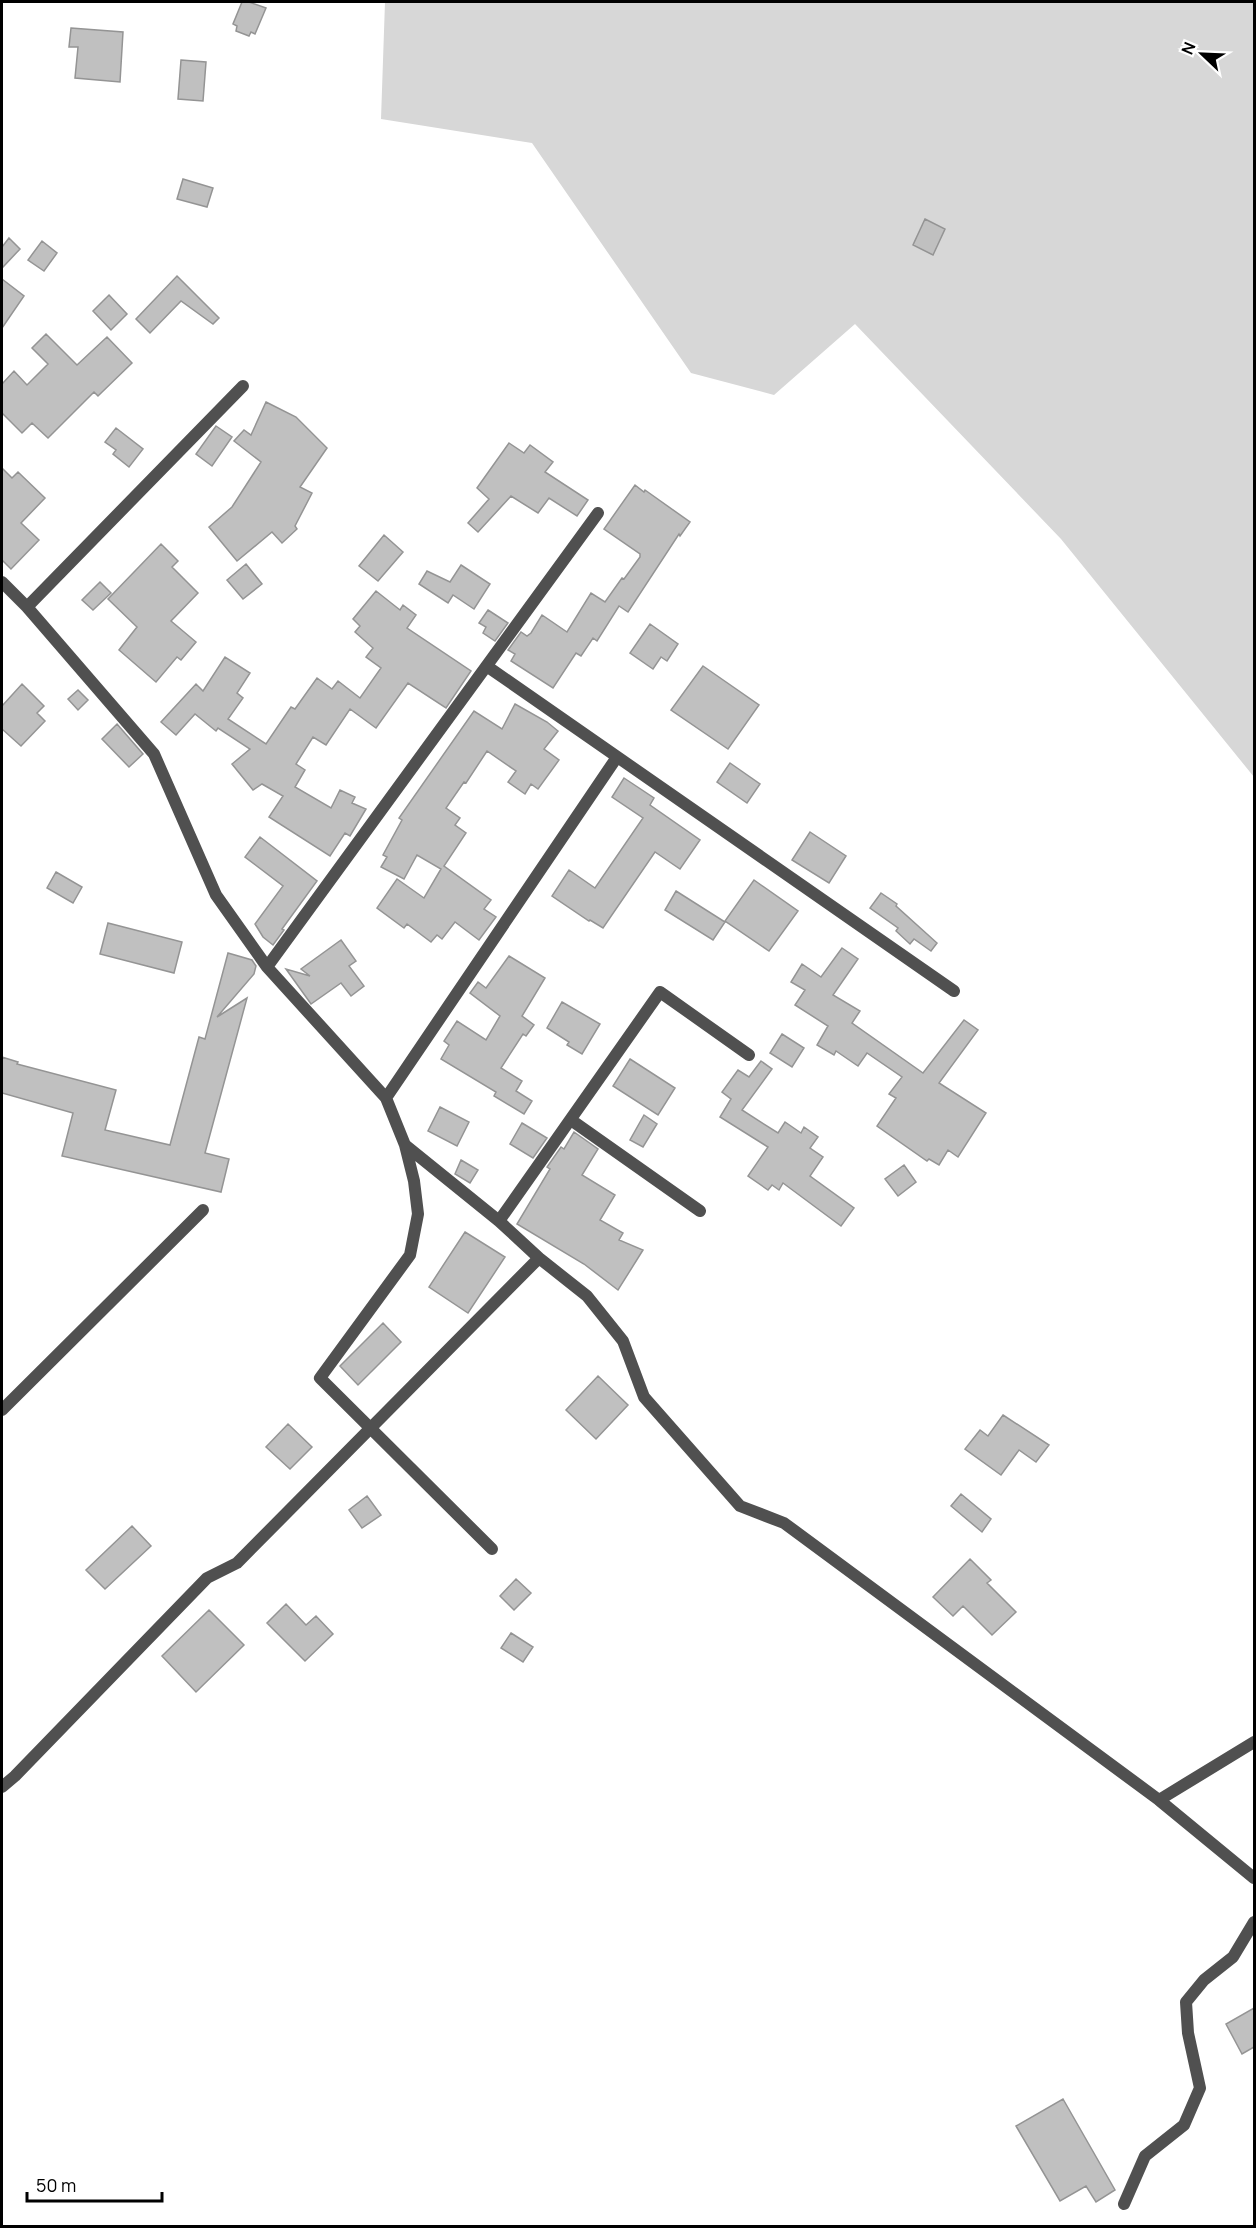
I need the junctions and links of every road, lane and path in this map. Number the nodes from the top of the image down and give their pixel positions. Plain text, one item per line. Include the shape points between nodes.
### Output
1 (243, 386) dead end
2 (598, 513) dead end
3 (2, 582) edge
4 (27, 607) junction
5 (488, 667) junction
6 (617, 756) junction
7 (267, 967) junction
8 (954, 991) dead end
9 (749, 1055) dead end
10 (386, 1098) junction
11 (571, 1120) junction
12 (405, 1145) junction
13 (203, 1210) dead end
14 (700, 1211) dead end
15 (499, 1221) junction
16 (538, 1258) junction
17 (2, 1410) edge
18 (371, 1428) junction
19 (492, 1549) dead end
20 (1254, 1742) edge
21 (2, 1787) edge
22 (1159, 1800) junction
23 (1254, 1879) edge
24 (1254, 1922) edge
25 (1124, 2204) dead end

1 - 4 street
2 - 5 street
3 - 4 street
4 - 7 street via 154,754 216,895
5 - 6 street
5 - 7 street
6 - 8 street
6 - 10 street
7 - 10 street
9 - 11 street via 660,992
10 - 12 street
11 - 14 street
11 - 15 street
12 - 15 street
12 - 18 street via 418,1214 410,1255 320,1378
13 - 17 street
15 - 16 street
16 - 18 street
16 - 22 street via 587,1296 623,1341 644,1397 740,1506 784,1523
18 - 19 street
18 - 21 street via 237,1563 207,1578
20 - 22 street
22 - 23 street
24 - 25 street via 1233,1957 1204,1980 1186,2002 1188,2033 1200,2088 1184,2125 1145,2156

